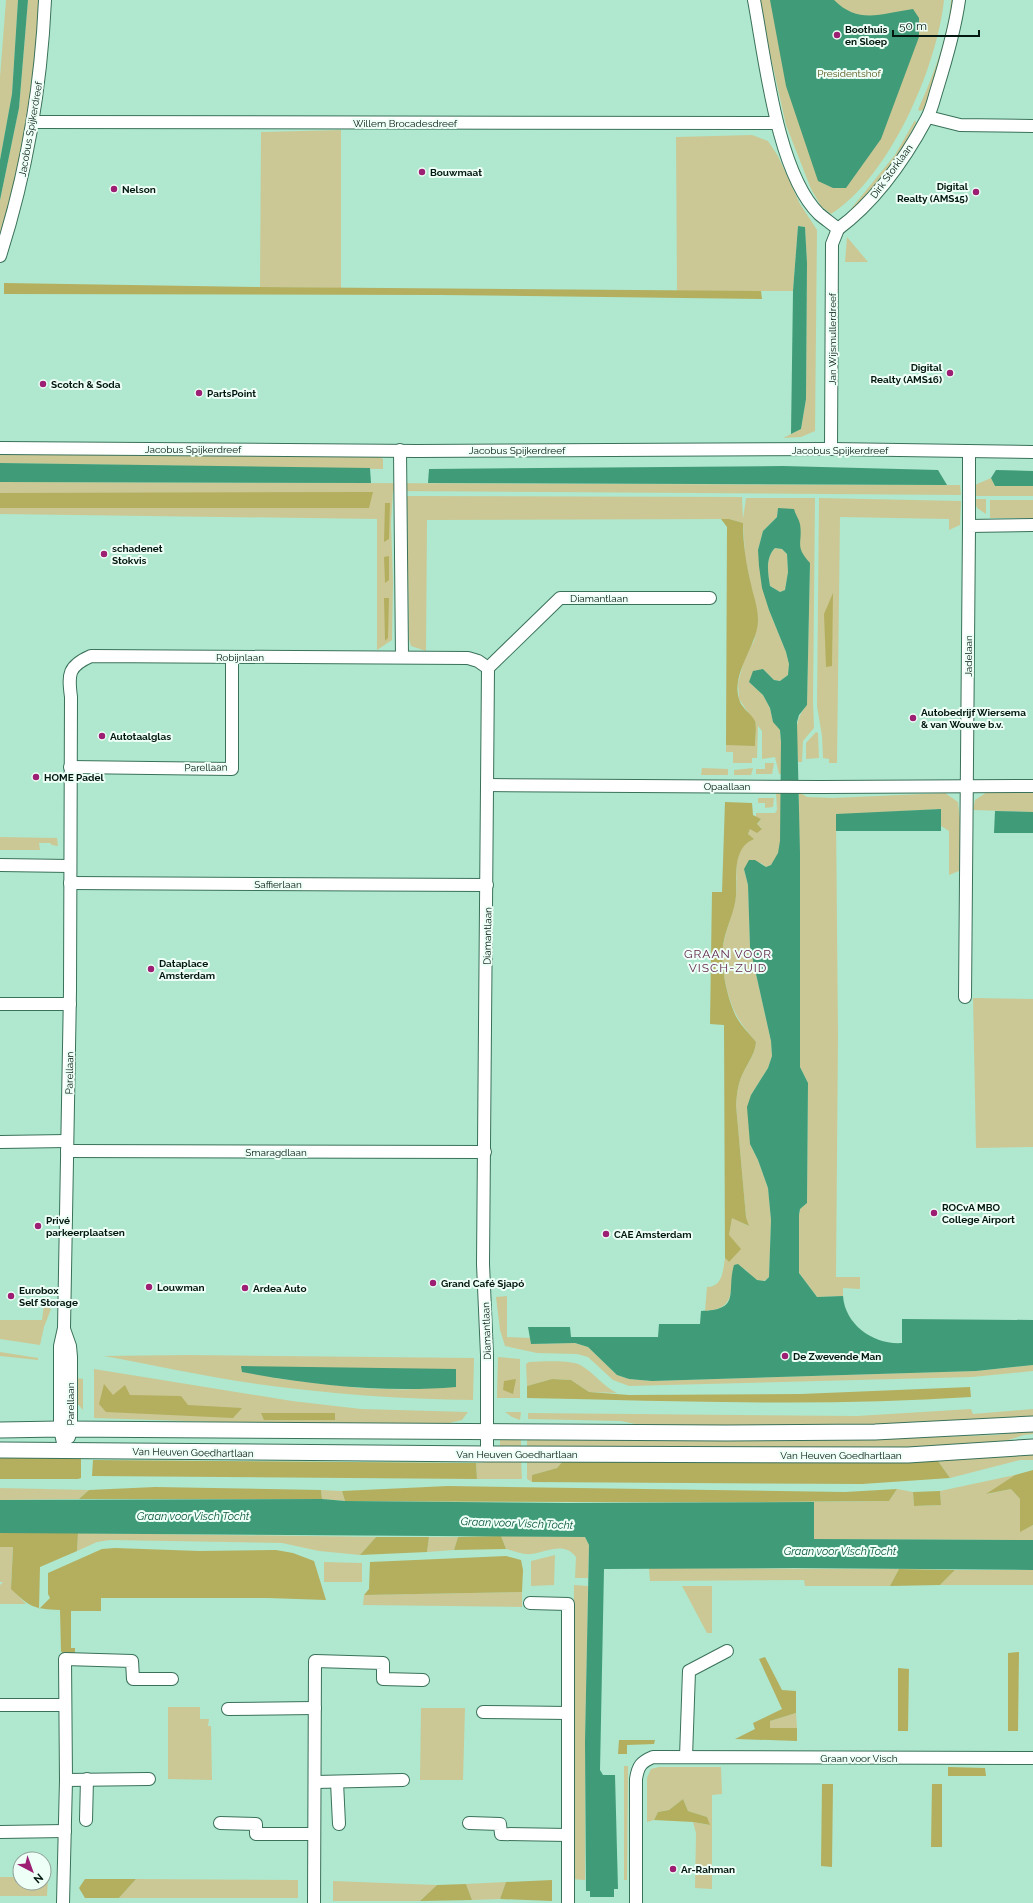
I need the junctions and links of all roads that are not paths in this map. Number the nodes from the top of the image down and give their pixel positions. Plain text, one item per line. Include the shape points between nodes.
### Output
1 (45, 0) edge
2 (754, 0) edge
3 (959, 0) edge
4 (928, 117) junction
5 (34, 122) junction
6 (777, 123) junction
7 (1033, 126) edge
8 (838, 229) junction
9 (0, 256) edge
10 (0, 448) edge
11 (831, 449) junction
12 (400, 450) junction
13 (969, 452) junction
14 (1033, 452) edge
15 (1033, 525) edge
16 (969, 526) junction
17 (710, 598) dead end
18 (232, 657) junction
19 (402, 657) junction
20 (79, 661) joint
21 (488, 668) junction
22 (70, 767) junction
23 (488, 784) junction
24 (1033, 786) edge
25 (967, 787) junction
26 (0, 865) edge
27 (70, 866) junction
28 (70, 883) junction
29 (487, 885) junction
30 (965, 997) dead end
31 (0, 1004) edge
32 (70, 1004) junction
33 (0, 1142) edge
34 (67, 1146) junction
35 (485, 1152) junction
36 (1033, 1424) edge
37 (65, 1429) junction
38 (0, 1430) edge
39 (488, 1432) junction
40 (1033, 1447) edge
41 (0, 1450) edge
42 (65, 1452) junction
43 (487, 1454) junction
44 (530, 1603) dead end
45 (727, 1651) dead end
46 (172, 1679) dead end
47 (423, 1680) dead end
48 (0, 1706) edge
49 (65, 1706) junction
50 (315, 1708) junction
51 (228, 1709) dead end
52 (483, 1712) dead end
53 (568, 1713) junction
54 (686, 1757) junction
55 (1033, 1758) edge
56 (87, 1779) junction
57 (149, 1779) dead end
58 (66, 1780) junction
59 (403, 1780) dead end
60 (316, 1782) junction
61 (337, 1782) junction
62 (86, 1820) dead end
63 (220, 1823) dead end
64 (469, 1823) dead end
65 (339, 1824) dead end
66 (64, 1831) junction
67 (0, 1832) edge
68 (314, 1834) junction
69 (568, 1835) junction
70 (63, 1903) edge
71 (314, 1903) edge
72 (568, 1903) edge
73 (636, 1903) edge

1 - 5 street, Jacobus Spijkerdreef via 43,50
2 - 6 street
3 - 4 street, Dirk Storklaan via 947,56
4 - 7 street via 960,125
4 - 8 street, Dirk Storklaan via 879,191
5 - 6 street, Willem Brocadesdreef
5 - 9 street, Jacobus Spijkerdreef via 12,218
6 - 8 street via 800,188 818,213
8 - 11 street, Jan Wijsmullerdreef via 832,244
10 - 12 street, Jacobus Spijkerdreef
11 - 12 street, Jacobus Spijkerdreef
11 - 13 street, Jacobus Spijkerdreef
12 - 19 street
13 - 14 street, Jacobus Spijkerdreef
13 - 16 street, Jadelaan
15 - 16 street
16 - 25 street, Jadelaan
17 - 21 street, Diamantlaan via 560,598
18 - 19 street, Robijnlaan
18 - 20 street, Robijnlaan via 91,656
18 - 22 street, Parellaan via 232,768
19 - 21 street, Robijnlaan via 468,658
20 - 22 street, Parellaan via 68,679 71,697
21 - 23 street, Diamantlaan
22 - 27 street, Parellaan
23 - 25 street, Opaallaan
23 - 29 street, Diamantlaan
24 - 25 street, Opaallaan
25 - 30 street
26 - 27 street
27 - 28 street, Parellaan
28 - 29 street, Saffierlaan
28 - 32 street, Parellaan
29 - 35 street, Diamantlaan
31 - 32 street
32 - 34 street, Parellaan
33 - 34 street
34 - 35 street, Smaragdlaan
34 - 37 street, Parellaan via 64,1328 70,1352
35 - 39 street, Diamantlaan via 483,1264
36 - 39 main road via 875,1432
37 - 38 main road
37 - 39 main road
37 - 42 street, Parellaan
39 - 43 street, Diamantlaan
40 - 43 main road, Van Heuven Goedhartlaan via 908,1455
41 - 42 main road, Van Heuven Goedhartlaan
42 - 43 main road, Van Heuven Goedhartlaan
44 - 53 street via 568,1604
45 - 54 street via 689,1671
46 - 49 street via 133,1678 132,1661 65,1659
47 - 50 street via 383,1679 383,1663 315,1661
48 - 49 street
49 - 58 street
50 - 51 street
50 - 60 street
52 - 53 street
53 - 69 street
54 - 55 street, Graan voor Visch
54 - 73 street, Graan voor Visch via 653,1757 643,1761 638,1768
56 - 57 street
56 - 58 street
56 - 62 street
58 - 66 street
59 - 61 street
60 - 61 street
60 - 68 street
61 - 65 street
63 - 68 street via 256,1824 256,1834
64 - 69 street via 500,1824 501,1834
66 - 67 street
66 - 70 street
68 - 71 street
69 - 72 street

